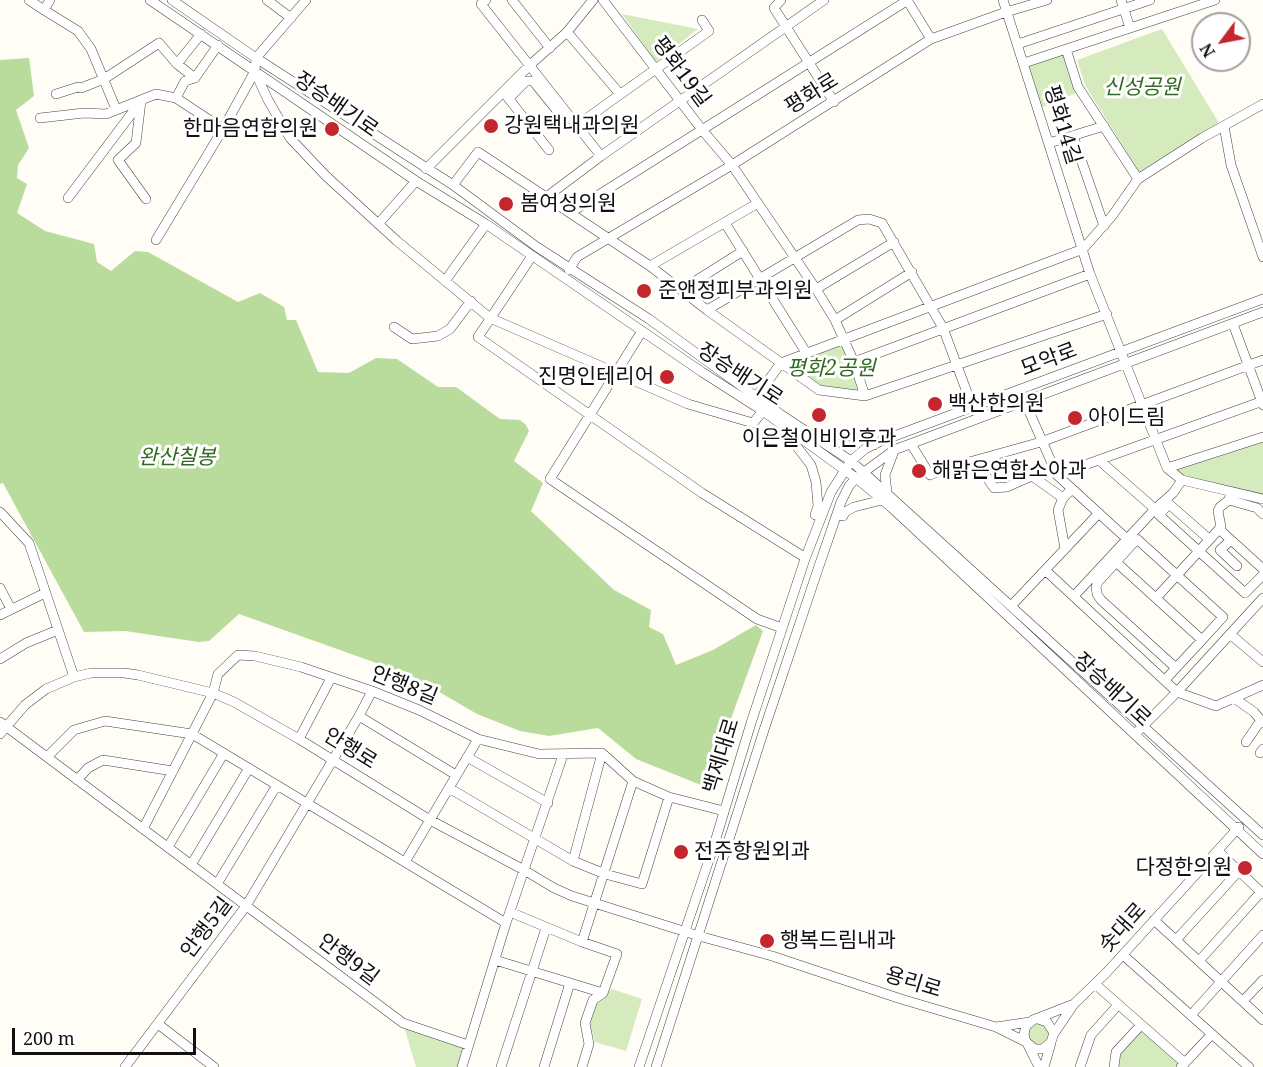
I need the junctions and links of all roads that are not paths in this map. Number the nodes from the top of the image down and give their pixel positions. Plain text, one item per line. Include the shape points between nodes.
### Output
1 (29, 0) edge
2 (50, 0) edge
3 (150, 0) edge
4 (172, 0) edge
5 (267, 0) edge
6 (306, 0) edge
7 (486, 0) edge
8 (512, 0) edge
9 (593, 0) edge
10 (603, 0) edge
11 (781, 0) edge
12 (824, 0) edge
13 (907, 0) edge
14 (1003, 0) edge
15 (1047, 0) edge
16 (1150, 0) edge
17 (1215, 0) edge
18 (1122, 4) edge
19 (44, 10) junction
20 (1006, 12) junction
21 (291, 18) junction
22 (702, 20) dead end
23 (786, 26) junction
24 (1130, 28) junction
25 (567, 32) junction
26 (201, 34) junction
27 (931, 39) junction
28 (1018, 44) junction
29 (218, 45) junction
30 (550, 48) junction
31 (1066, 50) junction
32 (256, 58) junction
33 (809, 63) junction
34 (1024, 63) junction
35 (177, 64) junction
36 (530, 65) junction
37 (656, 69) junction
38 (255, 71) junction
39 (195, 78) junction
40 (104, 79) junction
41 (56, 94) dead end
42 (620, 94) junction
43 (506, 95) junction
44 (176, 98) junction
45 (141, 101) junction
46 (680, 101) junction
47 (834, 102) junction
48 (1263, 104) edge
49 (116, 109) junction
50 (40, 118) dead end
51 (576, 126) junction
52 (1104, 126) junction
53 (1224, 126) junction
54 (223, 129) junction
55 (703, 131) junction
56 (1073, 136) junction
57 (579, 138) dead end
58 (1049, 143) junction
59 (549, 150) dead end
60 (601, 156) junction
61 (732, 165) junction
62 (426, 169) junction
63 (1138, 179) junction
64 (416, 181) junction
65 (453, 185) junction
66 (68, 198) dead end
67 (545, 198) junction
68 (146, 200) dead end
69 (758, 203) junction
70 (570, 213) junction
71 (725, 223) junction
72 (378, 224) junction
73 (486, 224) junction
74 (1104, 226) junction
75 (606, 239) junction
76 (156, 240) dead end
77 (894, 242) junction
78 (1083, 249) junction
79 (743, 251) junction
80 (532, 256) junction
81 (1263, 257) edge
82 (796, 258) junction
83 (650, 266) junction
84 (571, 267) junction
85 (912, 272) junction
86 (1090, 274) junction
87 (565, 278) junction
88 (761, 279) junction
89 (445, 281) junction
90 (816, 289) junction
91 (681, 290) junction
92 (1263, 299) edge
93 (471, 301) junction
94 (931, 306) junction
95 (707, 310) junction
96 (1263, 312) edge
97 (1107, 314) junction
98 (490, 318) junction
99 (835, 320) junction
100 (1233, 324) junction
101 (394, 327) dead end
102 (943, 328) junction
103 (642, 331) junction
104 (844, 340) junction
105 (1122, 351) junction
106 (807, 354) junction
107 (1263, 360) edge
108 (854, 362) junction
109 (781, 363) junction
110 (1127, 363) junction
111 (957, 365) junction
112 (1249, 366) junction
113 (616, 371) junction
114 (757, 396) junction
115 (865, 396) junction
116 (1025, 402) junction
117 (1263, 402) edge
118 (1143, 404) junction
119 (972, 407) junction
120 (763, 411) junction
121 (589, 415) junction
122 (977, 419) junction
123 (798, 436) junction
124 (816, 437) junction
125 (1263, 437) edge
126 (1156, 439) junction
127 (1041, 442) junction
128 (911, 444) junction
129 (874, 445) junction
130 (894, 450) junction
131 (851, 460) junction
132 (1099, 460) junction
133 (949, 467) junction
134 (1167, 468) junction
135 (844, 469) junction
136 (864, 471) junction
137 (1057, 475) junction
138 (855, 478) junction
139 (1182, 480) junction
140 (1072, 489) junction
141 (884, 496) junction
142 (1230, 496) junction
143 (1063, 498) junction
144 (1263, 499) edge
145 (1155, 509) junction
146 (0, 512) edge
147 (1098, 513) junction
148 (837, 514) junction
149 (1263, 514) edge
150 (1219, 529) junction
151 (1127, 539) junction
152 (1209, 539) junction
153 (1231, 540) junction
154 (1065, 549) junction
155 (1198, 551) junction
156 (801, 555) junction
157 (1116, 562) junction
158 (1238, 566) dead end
159 (1263, 569) edge
160 (1046, 570) junction
161 (1177, 575) junction
162 (1263, 575) edge
163 (799, 577) junction
164 (0, 588) edge
165 (45, 593) junction
166 (1075, 595) junction
167 (1156, 598) junction
168 (1263, 598) edge
169 (1012, 604) junction
170 (11, 609) junction
171 (0, 615) edge
172 (782, 628) junction
173 (58, 630) junction
174 (1230, 634) junction
175 (1202, 640) junction
176 (0, 659) edge
177 (1263, 662) edge
178 (1176, 668) junction
179 (74, 677) junction
180 (331, 678) junction
181 (1165, 680) junction
182 (1263, 685) edge
183 (372, 691) junction
184 (1177, 692) junction
185 (213, 693) junction
186 (1234, 698) junction
187 (359, 716) junction
188 (1262, 722) edge
189 (1142, 727) junction
190 (2, 728) edge
191 (192, 734) junction
192 (1135, 735) junction
193 (299, 739) junction
194 (478, 739) junction
195 (1246, 742) dead end
196 (224, 753) junction
197 (603, 753) junction
198 (563, 755) junction
199 (46, 757) junction
200 (467, 757) junction
201 (333, 759) junction
202 (249, 768) junction
203 (173, 771) junction
204 (456, 776) junction
205 (77, 780) junction
206 (633, 782) junction
207 (277, 785) junction
208 (448, 788) junction
209 (669, 797) junction
210 (308, 803) junction
211 (548, 803) junction
212 (724, 811) junction
213 (430, 820) junction
214 (1246, 821) junction
215 (143, 829) junction
216 (1236, 829) junction
217 (1263, 837) edge
218 (534, 840) junction
219 (168, 848) junction
220 (1260, 850) edge
221 (1218, 851) junction
222 (573, 861) junction
223 (405, 862) junction
224 (191, 865) junction
225 (524, 870) junction
226 (1238, 872) junction
227 (605, 874) junction
228 (217, 884) junction
229 (1262, 893) edge
230 (595, 904) junction
231 (246, 906) junction
232 (510, 912) junction
233 (1154, 920) junction
234 (506, 923) junction
235 (546, 928) junction
236 (684, 930) junction
237 (1263, 935) edge
238 (699, 936) junction
239 (1176, 940) junction
240 (582, 942) junction
241 (1123, 955) junction
242 (495, 960) junction
243 (1199, 961) junction
244 (532, 971) junction
245 (1263, 980) edge
246 (1221, 981) junction
247 (570, 983) junction
248 (1095, 984) junction
249 (603, 993) junction
250 (1243, 1001) junction
251 (1074, 1004) junction
252 (1118, 1005) junction
253 (1192, 1014) junction
254 (1263, 1020) edge
255 (1034, 1021) junction
256 (158, 1024) junction
257 (1141, 1025) junction
258 (996, 1027) junction
259 (1212, 1034) junction
260 (1052, 1039) junction
261 (1027, 1044) junction
262 (468, 1045) junction
263 (1183, 1065) edge
264 (125, 1067) edge
265 (214, 1067) edge
266 (462, 1067) edge
267 (501, 1067) edge
268 (544, 1067) edge
269 (582, 1067) edge
270 (639, 1067) edge
271 (656, 1067) edge
272 (1041, 1067) edge
273 (1080, 1067) edge
274 (1114, 1067) edge
275 (1249, 1067) edge

1 - 19 street
2 - 19 street
3 - 26 street, 장승배기로
4 - 32 street, 장승배기로
5 - 21 street
6 - 21 street
7 - 36 street via 481,4
8 - 30 street
9 - 25 street
10 - 37 street, 평화19길
11 - 23 street via 774,8
12 - 23 street
13 - 27 street
13 - 33 street
14 - 20 street, 평화14길
15 - 20 street, 평화로
16 - 18 street
17 - 24 street
18 - 24 street
18 - 28 street
19 - 40 street via 78,31
20 - 27 street, 평화로
20 - 28 street, 평화14길
21 - 32 street
22 - 37 street via 709,31
23 - 33 street
23 - 46 street
24 - 31 street
25 - 30 street
25 - 42 street
26 - 29 street, 장승배기로
26 - 35 street
27 - 47 street, 평화로
28 - 34 street, 평화14길
29 - 38 street, 장승배기로
29 - 39 street
30 - 36 street
31 - 34 street
31 - 52 street via 1078,87
32 - 38 street
32 - 62 street, 장승배기로
33 - 47 street
33 - 55 street
34 - 58 street, 평화14길
35 - 39 street
35 - 40 street via 159,43
36 - 43 street
36 - 51 street
37 - 42 street
37 - 46 street, 평화19길
38 - 54 street
38 - 64 street, 장승배기로
38 - 72 street via 290,138
39 - 44 street via 185,81
40 - 41 street
40 - 49 street
42 - 51 street
43 - 57 street via 526,81 533,81
43 - 59 street
43 - 62 street
44 - 45 street via 156,94
44 - 54 street
45 - 49 street
45 - 66 street
45 - 68 street via 136,143 118,160
46 - 55 street, 평화19길
46 - 60 street
47 - 61 street, 평화로
48 - 53 street
49 - 50 street via 106,114
51 - 60 street
52 - 56 street
52 - 63 street
53 - 63 street
53 - 81 street via 1231,165
54 - 76 street
55 - 61 street, 평화19길
55 - 70 street
56 - 58 street
56 - 74 street
58 - 78 street, 평화14길
60 - 67 street
61 - 69 street, 평화19길
61 - 75 street, 평화로
62 - 65 street, 장승배기로
63 - 74 street
64 - 72 street
64 - 73 street, 장승배기로
65 - 67 street via 478,152
65 - 84 street, 장승배기로
67 - 70 street
69 - 71 street
69 - 82 street, 평화19길
70 - 75 street
71 - 79 street
71 - 83 street
72 - 89 street
73 - 80 street, 장승배기로
73 - 89 street
74 - 78 street
75 - 83 street
75 - 84 street, 평화로 via 577,257
77 - 82 street via 882,223 858,220
77 - 85 street
77 - 90 street
78 - 86 street, 평화14길
78 - 94 street
79 - 88 street
79 - 91 street
80 - 87 street, 장승배기로
80 - 98 street
82 - 88 street
82 - 90 street, 평화19길
83 - 91 street
84 - 87 street, 평화로
84 - 114 street, 장승배기로
85 - 94 street
85 - 99 street
86 - 97 street, 평화14길
86 - 102 street
87 - 103 street, 장승배기로
88 - 95 street
88 - 106 street
89 - 93 street
90 - 99 street, 평화19길
91 - 95 street
92 - 105 street, 모악로
93 - 98 street
93 - 101 street via 450,329 438,336 412,339
94 - 102 street
94 - 104 street
95 - 109 street
96 - 100 street, 모악로
97 - 105 street, 평화14길
97 - 111 street
98 - 113 street
98 - 121 street via 478,337
99 - 104 street, 평화19길
100 - 110 street, 모악로
100 - 112 street
102 - 108 street
102 - 111 street
103 - 113 street
103 - 120 street, 장승배기로
104 - 106 street
104 - 108 street, 평화19길
105 - 110 street, 평화14길
105 - 119 street, 모악로
106 - 109 street
107 - 112 street
108 - 115 street, 평화19길
109 - 114 street
109 - 115 street via 819,390
110 - 116 street, 모악로
110 - 118 street, 평화14길
111 - 115 street
111 - 119 street
112 - 117 street
112 - 118 street
113 - 120 street via 688,404 753,423
113 - 121 street
114 - 124 street, 장승배기로
116 - 122 street, 모악로
116 - 127 street
117 - 126 street
118 - 126 street, 평화14길
118 - 127 street
119 - 122 street
119 - 129 street, 모악로
120 - 123 street, 장승배기로
121 - 156 street
121 - 172 street via 550,479 757,619
122 - 128 street, 모악로
123 - 135 street, 장승배기로
123 - 156 street via 794,443 811,465 819,506
124 - 129 street via 821,432 870,439
124 - 131 street, 장승배기로
125 - 134 street
126 - 132 street
126 - 134 street, 평화14길
127 - 133 street
127 - 137 street
128 - 130 street, 모악로
128 - 133 street via 930,475
129 - 131 street, 모악로
130 - 136 street, 모악로
130 - 141 street via 885,475
131 - 135 street, 백제대로
131 - 136 street, 장승배기로
132 - 137 street
132 - 145 street
133 - 143 street via 986,469 994,488 1008,487 1032,476
134 - 139 street
135 - 138 street, 장승배기로
135 - 163 street, 백제대로 via 823,510
136 - 138 street, 백제대로
136 - 141 street, 장승배기로
137 - 140 street
138 - 141 street, 장승배기로
138 - 148 street, 백제대로
139 - 142 street
139 - 145 street
140 - 143 street
140 - 147 street
141 - 148 street via 854,507 843,516
141 - 169 street, 장승배기로
141 - 192 street, 장승배기로
142 - 144 street
142 - 149 street
142 - 150 street via 1218,505
143 - 154 street via 1058,510
145 - 151 street
146 - 165 street via 29,543
147 - 151 street
147 - 154 street
148 - 238 street, 백제대로
150 - 152 street
150 - 153 street
151 - 166 street
152 - 155 street
152 - 155 street via 1169,504 1159,515
153 - 158 street via 1220,550
153 - 159 street
154 - 160 street
155 - 161 street
155 - 162 street via 1245,593
156 - 163 street via 795,573
157 - 161 street via 1137,539
157 - 167 street
157 - 178 street via 1098,582 1097,594
160 - 166 street
160 - 169 street
161 - 167 street
161 - 175 street via 1223,616
163 - 172 street, 백제대로
164 - 170 street
165 - 170 street
165 - 173 street
166 - 181 street
167 - 175 street
168 - 174 street
169 - 189 street, 장승배기로
170 - 171 street
172 - 212 street, 백제대로
173 - 176 street
173 - 179 street
174 - 177 street
174 - 184 street
175 - 178 street
178 - 181 street
179 - 185 street, 안행로 via 124,673
179 - 190 street, 안행로 via 46,689
180 - 183 street, 안행8길
180 - 185 street, 안행8길 via 301,667 238,655 218,674
180 - 193 street
181 - 184 street
182 - 186 street
183 - 187 street, 안행5길
183 - 194 street, 안행8길
184 - 186 street via 1216,706
184 - 189 street
185 - 191 street
185 - 193 street, 안행로
186 - 188 street
187 - 201 street, 안행5길
187 - 204 street
188 - 195 street
189 - 192 street
189 - 214 street, 장승배기로
190 - 199 street, 안행9길
191 - 196 street
191 - 199 street via 92,723 74,730
191 - 203 street
192 - 216 street, 장승배기로
193 - 201 street, 안행로
194 - 198 street, 안행8길 via 539,754
194 - 200 street
196 - 202 street
196 - 219 street
197 - 198 street, 안행8길
197 - 206 street
197 - 222 street
198 - 211 street
199 - 205 street, 안행9길
200 - 204 street
200 - 211 street
201 - 210 street, 안행5길
201 - 213 street, 안행로
202 - 207 street
202 - 224 street
203 - 205 street via 103,760 95,762
203 - 215 street
204 - 208 street
205 - 215 street, 안행9길
206 - 209 street
206 - 227 street
207 - 210 street
207 - 228 street
208 - 213 street
208 - 218 street
209 - 212 street
209 - 227 street via 642,884
210 - 223 street
210 - 231 street, 안행5길
211 - 218 street
212 - 236 street, 백제대로
213 - 223 street
213 - 225 street, 안행로
214 - 216 street, 솟대로
214 - 217 street, 장승배기로
215 - 219 street, 안행9길
216 - 220 street, 장승배기로
216 - 221 street, 솟대로
217 - 220 street, 장승배기로
218 - 222 street
218 - 225 street
219 - 224 street, 안행9길
221 - 226 street
221 - 233 street, 솟대로
222 - 227 street
223 - 234 street
224 - 228 street, 안행9길
225 - 230 street, 안행로 via 554,888
225 - 232 street
226 - 229 street
226 - 239 street
227 - 230 street
228 - 231 street, 안행9길
229 - 243 street
230 - 236 street, 안행로
230 - 240 street
231 - 256 street, 안행5길
231 - 262 street, 안행9길 via 403,1023
232 - 234 street
232 - 235 street
233 - 239 street
233 - 241 street, 솟대로
234 - 242 street
235 - 240 street
235 - 244 street
236 - 238 street, 용리로
236 - 270 street, 백제대로
237 - 246 street
238 - 258 street, 용리로
238 - 271 street, 백제대로
239 - 243 street
240 - 249 street via 617,954
241 - 248 street, 솟대로
241 - 253 street
242 - 244 street
242 - 262 street
243 - 246 street
244 - 247 street
244 - 267 street
245 - 250 street
246 - 250 street
246 - 253 street
247 - 249 street
247 - 268 street
248 - 251 street, 솟대로
248 - 252 street
249 - 269 street via 593,1000 585,1023 590,1044
250 - 254 street
251 - 255 street
251 - 260 street
252 - 257 street
252 - 273 street via 1091,1035
253 - 259 street
255 - 258 street
255 - 260 street via 1050,1025
255 - 261 street via 1025,1029
256 - 264 street, 안행5길
256 - 265 street
257 - 263 street
257 - 274 street via 1116,1052
258 - 261 street, 용리로
259 - 263 street
259 - 275 street
260 - 261 street via 1043,1049
260 - 272 street
261 - 272 street
262 - 266 street

